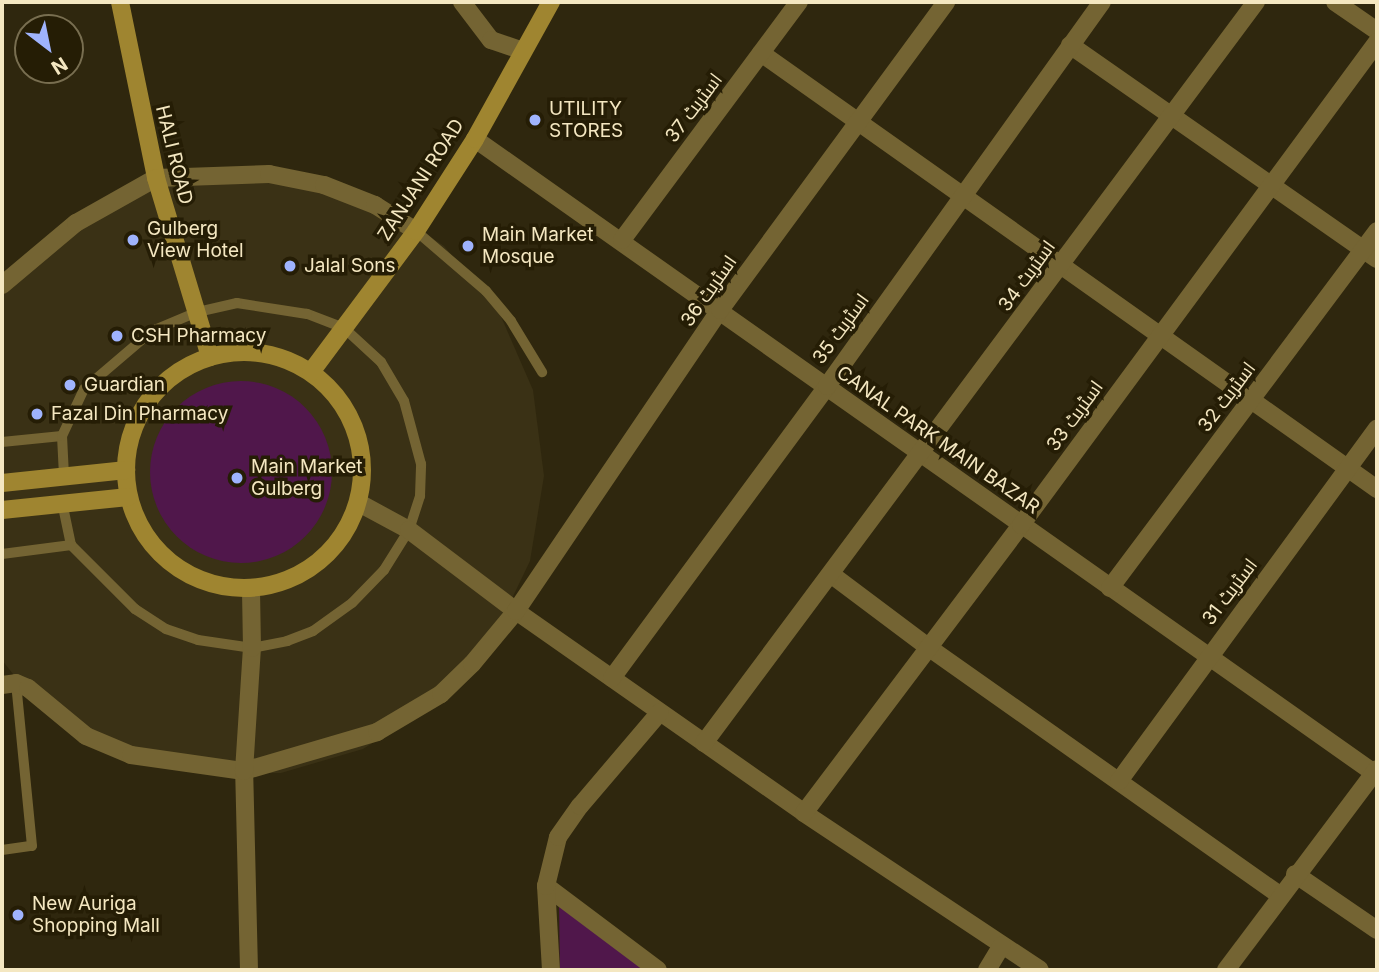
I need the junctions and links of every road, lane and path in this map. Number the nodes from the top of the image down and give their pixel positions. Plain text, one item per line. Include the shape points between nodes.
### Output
1 (120, 2) edge
2 (462, 2) edge
3 (551, 2) edge
4 (799, 2) edge
5 (946, 2) edge
6 (1101, 2) edge
7 (1256, 2) edge
8 (1335, 2) edge
9 (1377, 31) edge
10 (1377, 42) edge
11 (1070, 45) junction
12 (523, 51) junction
13 (761, 53) junction
14 (1172, 116) junction
15 (858, 122) junction
16 (475, 139) junction
17 (156, 178) junction
18 (1272, 186) junction
19 (962, 196) junction
20 (415, 231) junction
21 (1377, 231) edge
22 (622, 240) junction
23 (1370, 255) edge
24 (1061, 265) junction
25 (2, 285) edge
26 (720, 310) junction
27 (197, 312) junction
28 (344, 328) junction
29 (1161, 336) junction
30 (210, 357) junction
31 (311, 372) junction
32 (542, 372) dead end
33 (827, 386) junction
34 (1251, 400) junction
35 (1377, 428) edge
36 (62, 436) junction
37 (2, 442) edge
38 (922, 454) junction
39 (1348, 468) junction
40 (125, 470) junction
41 (64, 477) junction
42 (2, 483) edge
43 (1377, 489) edge
44 (128, 497) junction
45 (62, 502) junction
46 (359, 503) junction
47 (2, 510) edge
48 (1021, 525) junction
49 (409, 530) junction
50 (71, 545) junction
51 (2, 554) edge
52 (832, 575) junction
53 (251, 589) junction
54 (1110, 589) junction
55 (516, 611) junction
56 (928, 647) junction
57 (253, 648) junction
58 (1207, 658) junction
59 (612, 678) junction
60 (9, 684) edge
61 (660, 712) junction
62 (704, 743) junction
63 (244, 771) junction
64 (1376, 772) edge
65 (1119, 781) junction
66 (804, 813) junction
67 (2, 850) edge
68 (1295, 874) junction
69 (546, 886) junction
70 (1280, 895) junction
71 (1377, 930) edge
72 (1002, 945) junction
73 (249, 970) edge
74 (551, 970) edge
75 (658, 970) edge
76 (988, 970) edge
77 (1040, 970) edge
78 (1226, 970) edge

1 - 17 street, HALI ROAD
2 - 12 street via 491,40
3 - 12 street, ZANJANI ROAD
4 - 13 street, اسٹریٹ 37
5 - 15 street, اسٹریٹ 36
6 - 11 street, اسٹریٹ 35
7 - 14 street, اسٹریٹ 34
8 - 9 street
10 - 18 street, اسٹریٹ 33
11 - 14 street
11 - 19 street, اسٹریٹ 35
12 - 16 street, ZANJANI ROAD
13 - 15 street
13 - 22 street, اسٹریٹ 37
14 - 18 street
14 - 24 street, اسٹریٹ 34
15 - 19 street
15 - 26 street, اسٹریٹ 36
16 - 20 street, ZANJANI ROAD
16 - 22 street, CANAL PARK MAIN BAZAR
17 - 20 street via 269,174 324,185 376,205
17 - 25 street via 76,223
17 - 27 street, HALI ROAD
18 - 23 street
18 - 29 street, اسٹریٹ 33
19 - 24 street
19 - 33 street, اسٹریٹ 35
20 - 28 street, ZANJANI ROAD
20 - 32 lane via 486,291 511,321
21 - 23 street, اسٹریٹ 32
22 - 26 street, CANAL PARK MAIN BAZAR
23 - 34 street, اسٹریٹ 32
24 - 29 street
24 - 38 street, اسٹریٹ 34
26 - 33 street, CANAL PARK MAIN BAZAR
26 - 55 street, اسٹریٹ 36
27 - 28 lane via 237,303 307,314
27 - 30 street, HALI ROAD
27 - 36 lane via 152,331 84,388
28 - 31 street, ZANJANI ROAD
28 - 49 lane via 381,362 404,401 421,464 420,496
29 - 34 street
29 - 48 street, اسٹریٹ 33
30 - 31 street via 252,352 273,355
30 - 40 street via 183,369 159,388 141,412
31 - 46 street via 338,398 356,430 363,466
33 - 38 street, CANAL PARK MAIN BAZAR
33 - 59 street, اسٹریٹ 35
34 - 39 street
34 - 54 street, اسٹریٹ 32
35 - 39 street, اسٹریٹ 31
36 - 37 lane
36 - 41 lane
38 - 48 street, CANAL PARK MAIN BAZAR
38 - 52 street, اسٹریٹ 34
39 - 43 street
39 - 58 street, اسٹریٹ 31
40 - 41 street
40 - 44 street
41 - 42 street
44 - 45 street
44 - 53 street via 137,523 173,565 223,587
45 - 47 street
45 - 50 lane
46 - 49 street
46 - 53 street via 343,536 319,563 287,581
48 - 54 street, CANAL PARK MAIN BAZAR
48 - 56 street, اسٹریٹ 33
49 - 55 street
49 - 57 lane via 384,570 352,604 313,631
50 - 51 lane
50 - 57 lane via 135,609 166,629 219,645
52 - 56 street
52 - 62 street, اسٹریٹ 34
53 - 57 street
54 - 58 street, CANAL PARK MAIN BAZAR
55 - 59 street
55 - 63 street, اسٹریٹ 36 via 441,694 377,732
56 - 65 street
56 - 66 street, اسٹریٹ 33
57 - 63 street
58 - 64 street, CANAL PARK MAIN BAZAR
58 - 65 street, اسٹریٹ 31
59 - 61 street
60 - 63 street via 28,688 86,736 131,755
60 - 67 lane via 32,846
61 - 62 street
61 - 69 street via 558,837
62 - 66 street
63 - 73 street
64 - 68 street
65 - 70 street
66 - 72 street
68 - 70 street
68 - 71 street
69 - 74 street
69 - 75 street
70 - 78 street
72 - 76 street
72 - 77 street

